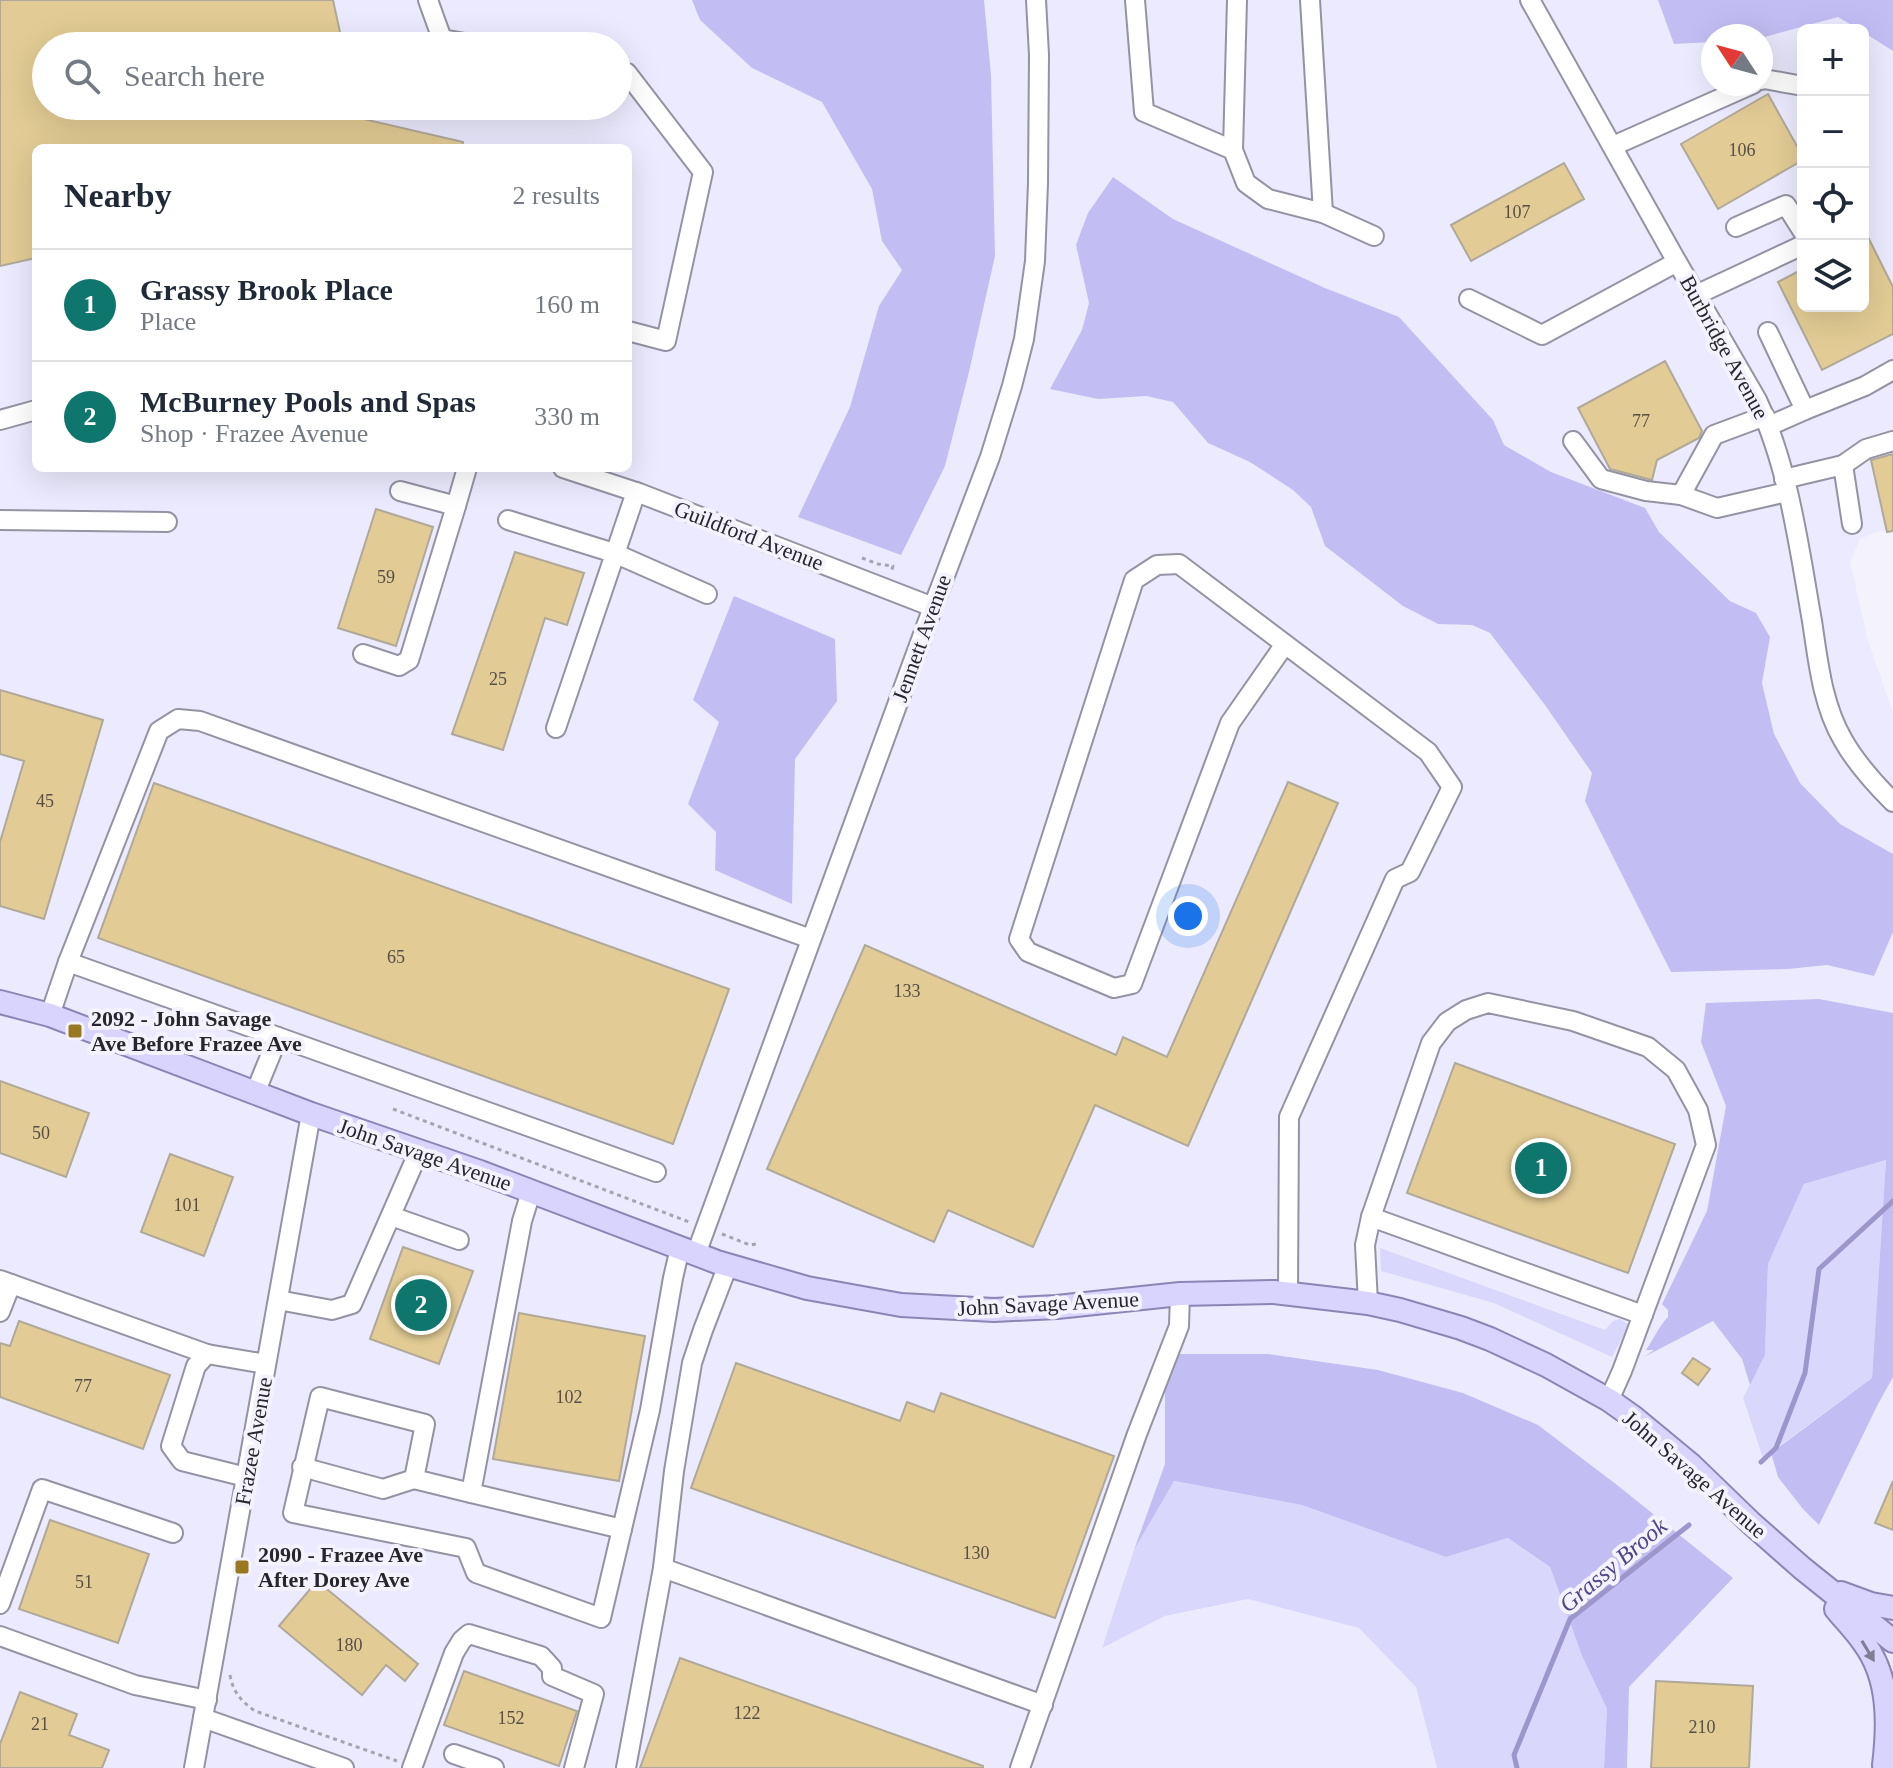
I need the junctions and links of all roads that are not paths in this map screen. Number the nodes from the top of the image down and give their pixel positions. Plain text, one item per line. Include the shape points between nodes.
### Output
1 (428, 0) edge
2 (1036, 0) edge
3 (1135, 0) edge
4 (1237, 0) edge
5 (1310, 0) edge
6 (1530, 0) edge
7 (439, 32) edge
8 (632, 80) edge
9 (1773, 81) edge
10 (1797, 85) edge
11 (1726, 96) edge
12 (1613, 146) junction
13 (1233, 150) junction
14 (1323, 213) junction
15 (1797, 222) edge
16 (1736, 227) dead end
17 (1374, 236) dead end
18 (1797, 248) edge
19 (1677, 262) junction
20 (1696, 295) junction
21 (1469, 299) dead end
22 (632, 332) edge
23 (1768, 332) dead end
24 (1893, 370) edge
25 (1805, 410) junction
26 (32, 411) edge
27 (0, 420) edge
28 (1767, 421) junction
29 (1573, 441) dead end
30 (1893, 441) edge
31 (1843, 465) junction
32 (466, 472) edge
33 (575, 472) edge
34 (1786, 486) junction
35 (400, 491) dead end
36 (636, 492) junction
37 (1681, 495) junction
38 (456, 506) junction
39 (0, 520) edge
40 (508, 520) dead end
41 (167, 522) dead end
42 (1852, 524) dead end
43 (614, 553) junction
44 (707, 594) dead end
45 (933, 607) junction
46 (1285, 644) junction
47 (363, 654) dead end
48 (556, 728) dead end
49 (1893, 802) edge
50 (811, 939) junction
51 (68, 962) junction
52 (0, 1002) edge
53 (50, 1015) junction
54 (278, 1037) junction
55 (255, 1093) junction
56 (311, 1114) junction
57 (419, 1151) junction
58 (656, 1172) dead end
59 (531, 1192) junction
60 (391, 1216) junction
61 (1371, 1217) junction
62 (459, 1240) dead end
63 (688, 1251) junction
64 (728, 1265) junction
65 (6, 1282) edge
66 (1288, 1293) junction
67 (1180, 1294) junction
68 (278, 1300) junction
69 (1368, 1303) junction
70 (0, 1312) edge
71 (1643, 1315) junction
72 (207, 1354) junction
73 (266, 1364) junction
74 (1609, 1400) junction
75 (302, 1467) junction
76 (246, 1477) junction
77 (414, 1479) junction
78 (471, 1493) junction
79 (622, 1529) junction
80 (173, 1533) dead end
81 (663, 1568) junction
82 (1802, 1568) junction
83 (0, 1604) edge
84 (1893, 1608) edge
85 (0, 1636) edge
86 (1893, 1641) edge
87 (1043, 1705) junction
88 (205, 1709) junction
89 (454, 1754) dead end
90 (1886, 1759) edge
91 (194, 1768) edge
92 (344, 1768) edge
93 (413, 1768) edge
94 (494, 1768) edge
95 (574, 1768) edge
96 (626, 1768) edge
97 (1020, 1768) edge

1 - 7 street
2 - 45 street, Jennett Avenue via 1037,228 1024,339 990,457
3 - 13 street via 1144,112
4 - 13 street
5 - 14 street
6 - 12 street, Burbridge Avenue
8 - 22 street via 703,172 666,341
9 - 10 street
11 - 12 street
12 - 19 street, Burbridge Avenue
13 - 14 street via 1246,183 1268,199
14 - 17 street
15 - 16 street via 1786,205
18 - 20 street
19 - 20 street, Burbridge Avenue
19 - 21 street via 1542,335
20 - 28 street, Burbridge Avenue
23 - 25 street
24 - 25 street
25 - 28 street
26 - 27 street
28 - 34 street, Burbridge Avenue
28 - 37 street via 1714,435
29 - 37 street via 1601,479
30 - 31 street via 1866,449
31 - 34 street
31 - 42 street
32 - 38 street
33 - 36 street, Guildford Avenue
34 - 37 street via 1717,508
34 - 49 street, Burbridge Avenue via 1826,697 1842,738
35 - 38 street
36 - 43 street
36 - 45 street, Guildford Avenue
38 - 47 street via 409,660 399,666
39 - 41 street
40 - 43 street
43 - 44 street
43 - 48 street
45 - 50 street, Jennett Avenue
46 - 46 street via 1179,564 1157,565 1134,580 1019,939 1028,952 1114,988 1132,984 1230,723
46 - 66 street via 1428,752 1452,787 1410,872 1395,879 1289,1117
50 - 51 street via 200,721 178,719 159,731
50 - 63 street, Jennett Avenue via 705,1228
51 - 53 street
51 - 54 street
52 - 53 main road, John Savage Avenue
53 - 55 main road, John Savage Avenue
54 - 55 street
54 - 58 street
55 - 56 main road, John Savage Avenue
56 - 57 main road, John Savage Avenue
56 - 68 street, Frazee Avenue
57 - 59 main road, John Savage Avenue
57 - 60 street
59 - 63 main road, John Savage Avenue
59 - 78 street
60 - 62 street
60 - 68 street via 352,1304 332,1310
61 - 69 street via 1365,1245
61 - 71 street
61 - 71 street via 1431,1043 1447,1022 1466,1010 1488,1003 1573,1021 1648,1047 1676,1070 1698,1110 1706,1145
63 - 64 main road, John Savage Avenue
63 - 79 street, Jennett Avenue via 673,1278
64 - 67 main road, John Savage Avenue via 838,1294 947,1309 1057,1307
64 - 81 street via 692,1363
65 - 70 street
65 - 72 street
66 - 67 main road, John Savage Avenue
66 - 69 main road, John Savage Avenue
67 - 87 street via 1179,1326
68 - 73 street, Frazee Avenue
69 - 74 main road, John Savage Avenue via 1490,1339
71 - 74 street
72 - 73 street
72 - 76 street via 196,1366 171,1446 182,1461
73 - 76 street, Frazee Avenue
74 - 82 main road, John Savage Avenue via 1681,1456
75 - 77 street via 383,1489
75 - 77 street via 320,1397 425,1424
75 - 79 street, Jennett Avenue via 293,1513 466,1548 476,1573 601,1618
76 - 88 street, Frazee Avenue
77 - 78 street
78 - 79 street
80 - 83 street via 42,1489
81 - 87 street
81 - 96 street
82 - 84 main road via 1854,1599
82 - 86 main road, John Savage Avenue
82 -> 90 main road via 1866,1645 1879,1669 1888,1729
85 - 88 street
87 - 97 street
88 - 91 street, Frazee Avenue
88 - 92 street
89 - 94 street
93 - 95 street via 454,1653 469,1634 541,1656 552,1676 594,1694

